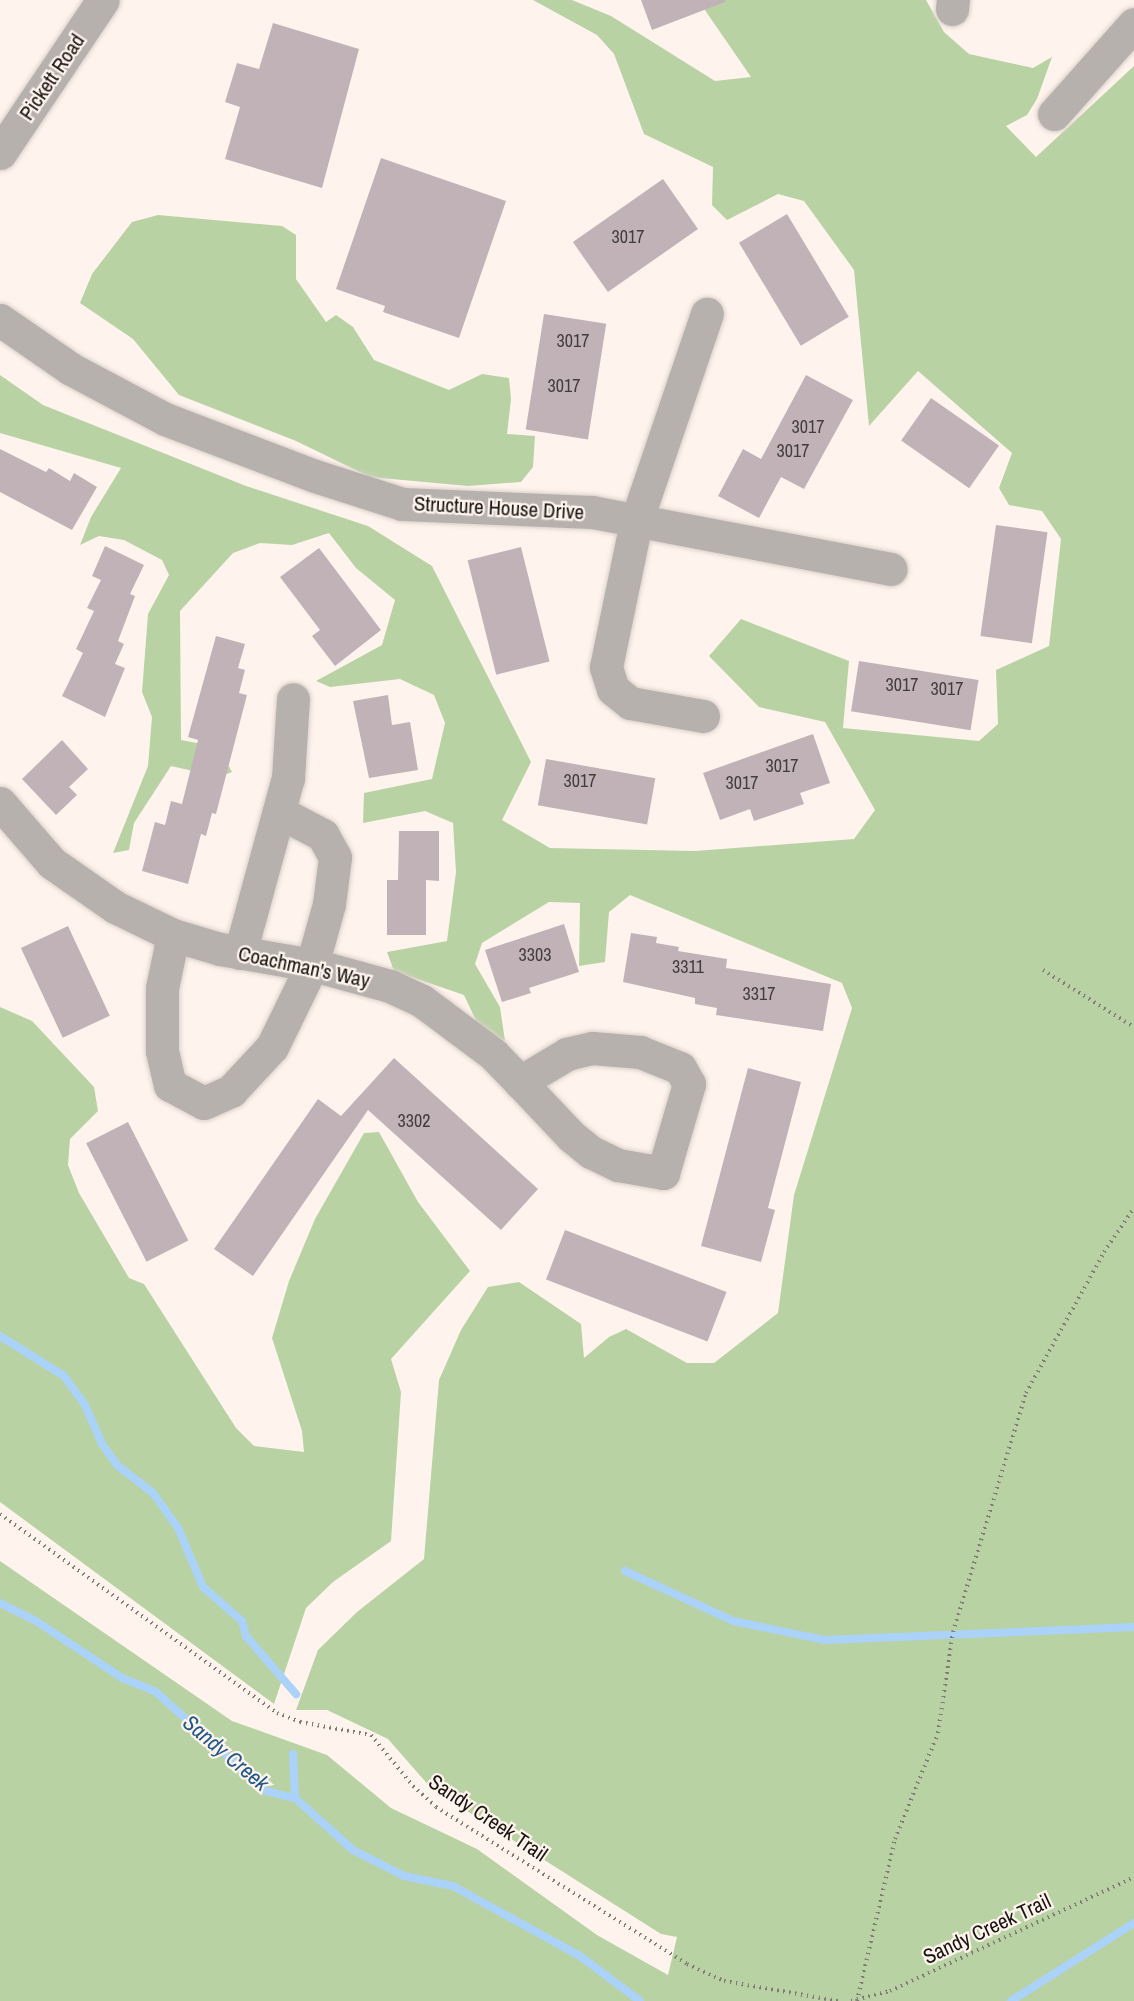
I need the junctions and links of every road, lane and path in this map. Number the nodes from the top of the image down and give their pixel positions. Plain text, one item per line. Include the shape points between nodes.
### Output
1 (103, 0) edge
2 (1134, 24) edge
3 (1054, 114) dead end
4 (0, 153) edge
5 (707, 314) dead end
6 (0, 320) edge
7 (636, 522) junction
8 (891, 569) dead end
9 (293, 699) dead end
10 (703, 716) dead end
11 (3, 812) edge
12 (279, 812) junction
13 (173, 935) junction
14 (240, 953) junction
15 (312, 965) junction
16 (1043, 970) dead end
17 (1134, 1027) edge
18 (520, 1082) junction
19 (1134, 1208) edge
20 (0, 1514) edge
21 (1134, 1877) edge
22 (839, 2001) edge
23 (851, 2001) edge
24 (857, 2001) edge

1 - 4 street, Pickett Road
2 - 3 street
5 - 7 street
6 - 7 street, Structure House Drive via 71,369 126,400 315,476 402,504 592,512
7 - 8 street, Structure House Drive
7 - 10 street via 606,667 613,689 630,703
9 - 12 street via 288,778
11 - 13 street, Coachman's Way via 52,863 90,892
12 - 14 street
12 - 15 street via 323,835 335,857 329,904
13 - 14 street, Coachman's Way
13 - 15 street via 162,988 162,1051 170,1085 204,1103 231,1091 272,1047
14 - 15 street, Coachman's Way
15 - 18 street, Coachman's Way via 390,986 422,1001 493,1054
16 - 17 path
18 - 18 street, Coachman's Way via 591,1152 618,1165 663,1173 689,1084 680,1068 640,1052 592,1048 567,1054
19 - 24 path via 1104,1252 1026,1393 952,1632 938,1733 894,1839
20 - 22 path, Sandy Creek Trail via 277,1713 300,1722 371,1735 412,1786 436,1807 687,1964 723,1981
21 - 24 path, Sandy Creek Trail via 890,1991
23 - 24 path, Sandy Creek Trail

